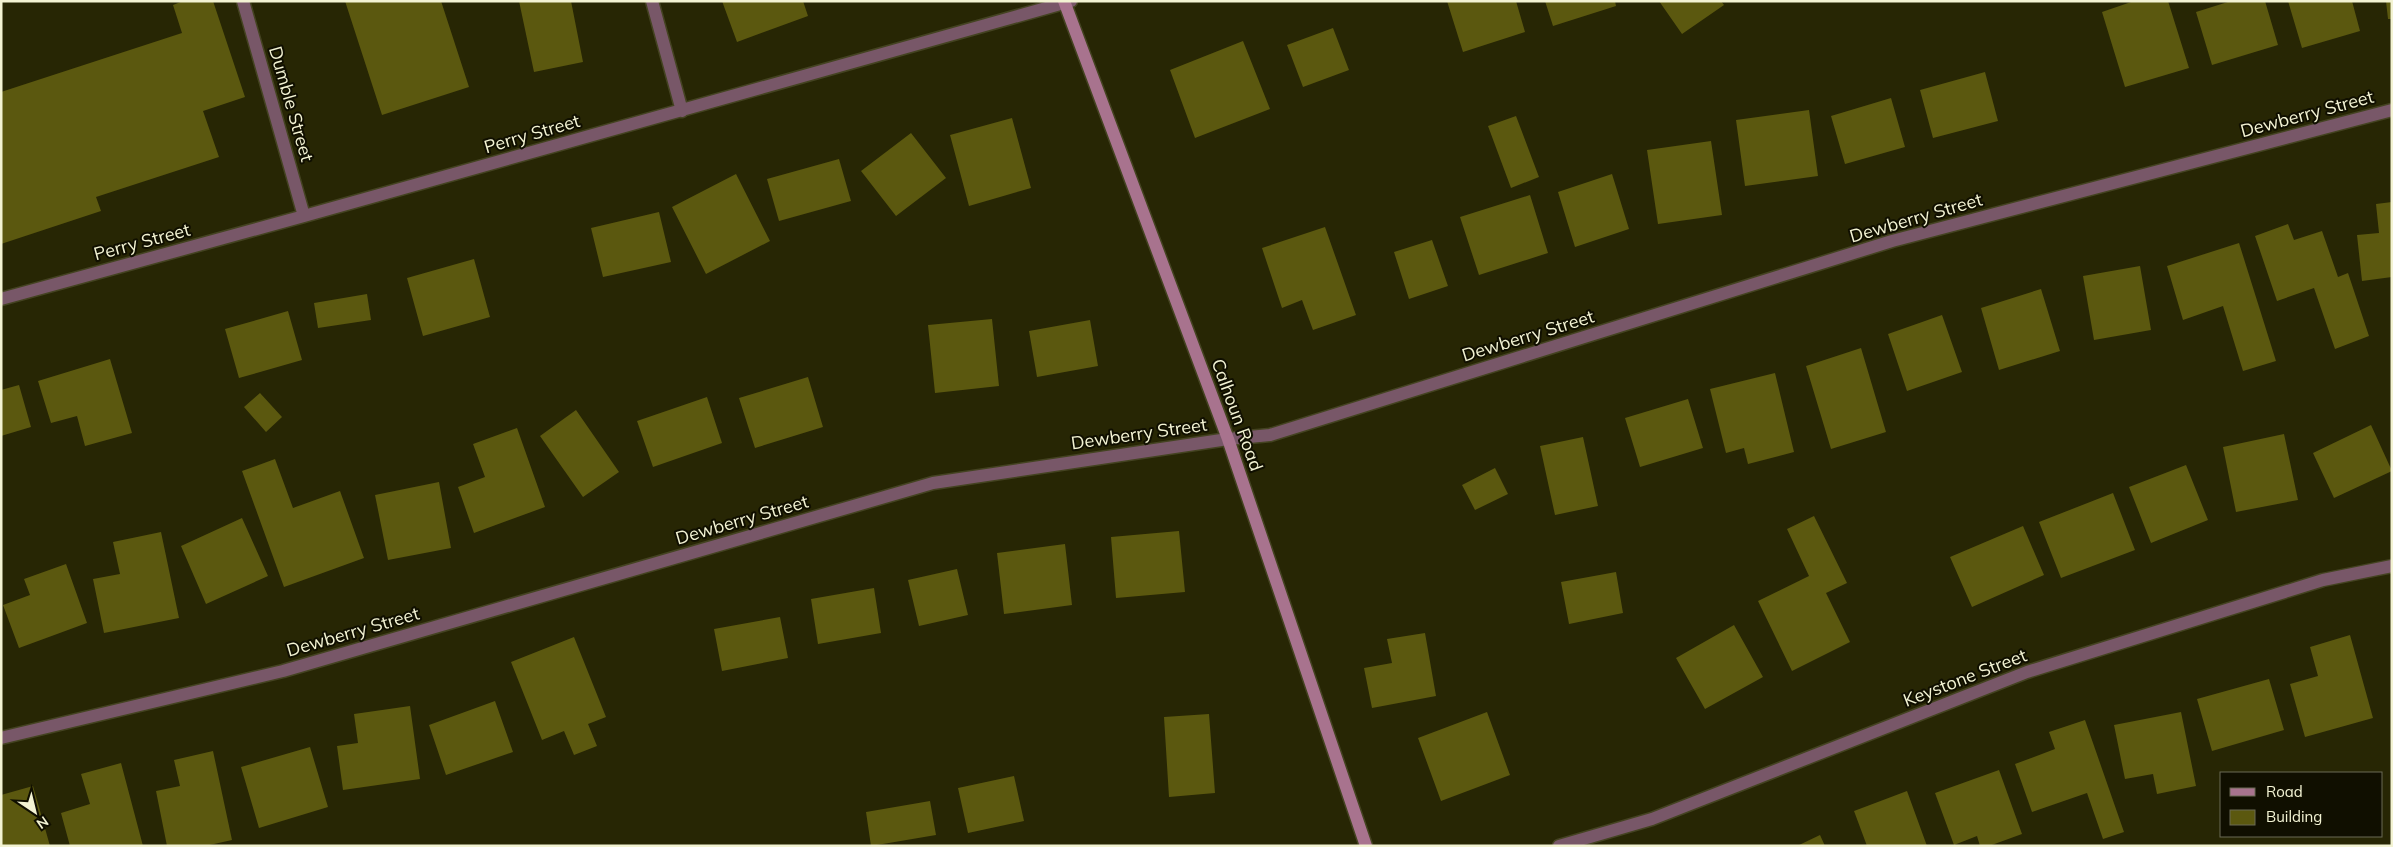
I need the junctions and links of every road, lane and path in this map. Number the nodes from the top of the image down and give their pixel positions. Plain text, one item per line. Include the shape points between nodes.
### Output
1 (243, 1) edge
2 (652, 1) edge
3 (1066, 2) edge
4 (682, 110) junction
5 (2392, 110) edge
6 (304, 216) junction
7 (1, 299) edge
8 (1228, 439) junction
9 (2392, 566) edge
10 (1, 738) edge
11 (1366, 846) edge
12 (1559, 846) edge

1 - 6 street, Dumble Street
2 - 4 street
3 - 4 street, Perry Street
3 - 8 street, Calhoun Road
4 - 6 street, Perry Street
5 - 8 street, Dewberry Street via 1892,241 1270,435
6 - 7 street, Perry Street
8 - 10 street, Dewberry Street via 933,483 283,671
8 - 11 street, Calhoun Road
9 - 12 street, Keystone Street via 2323,580 2026,672 1652,819

